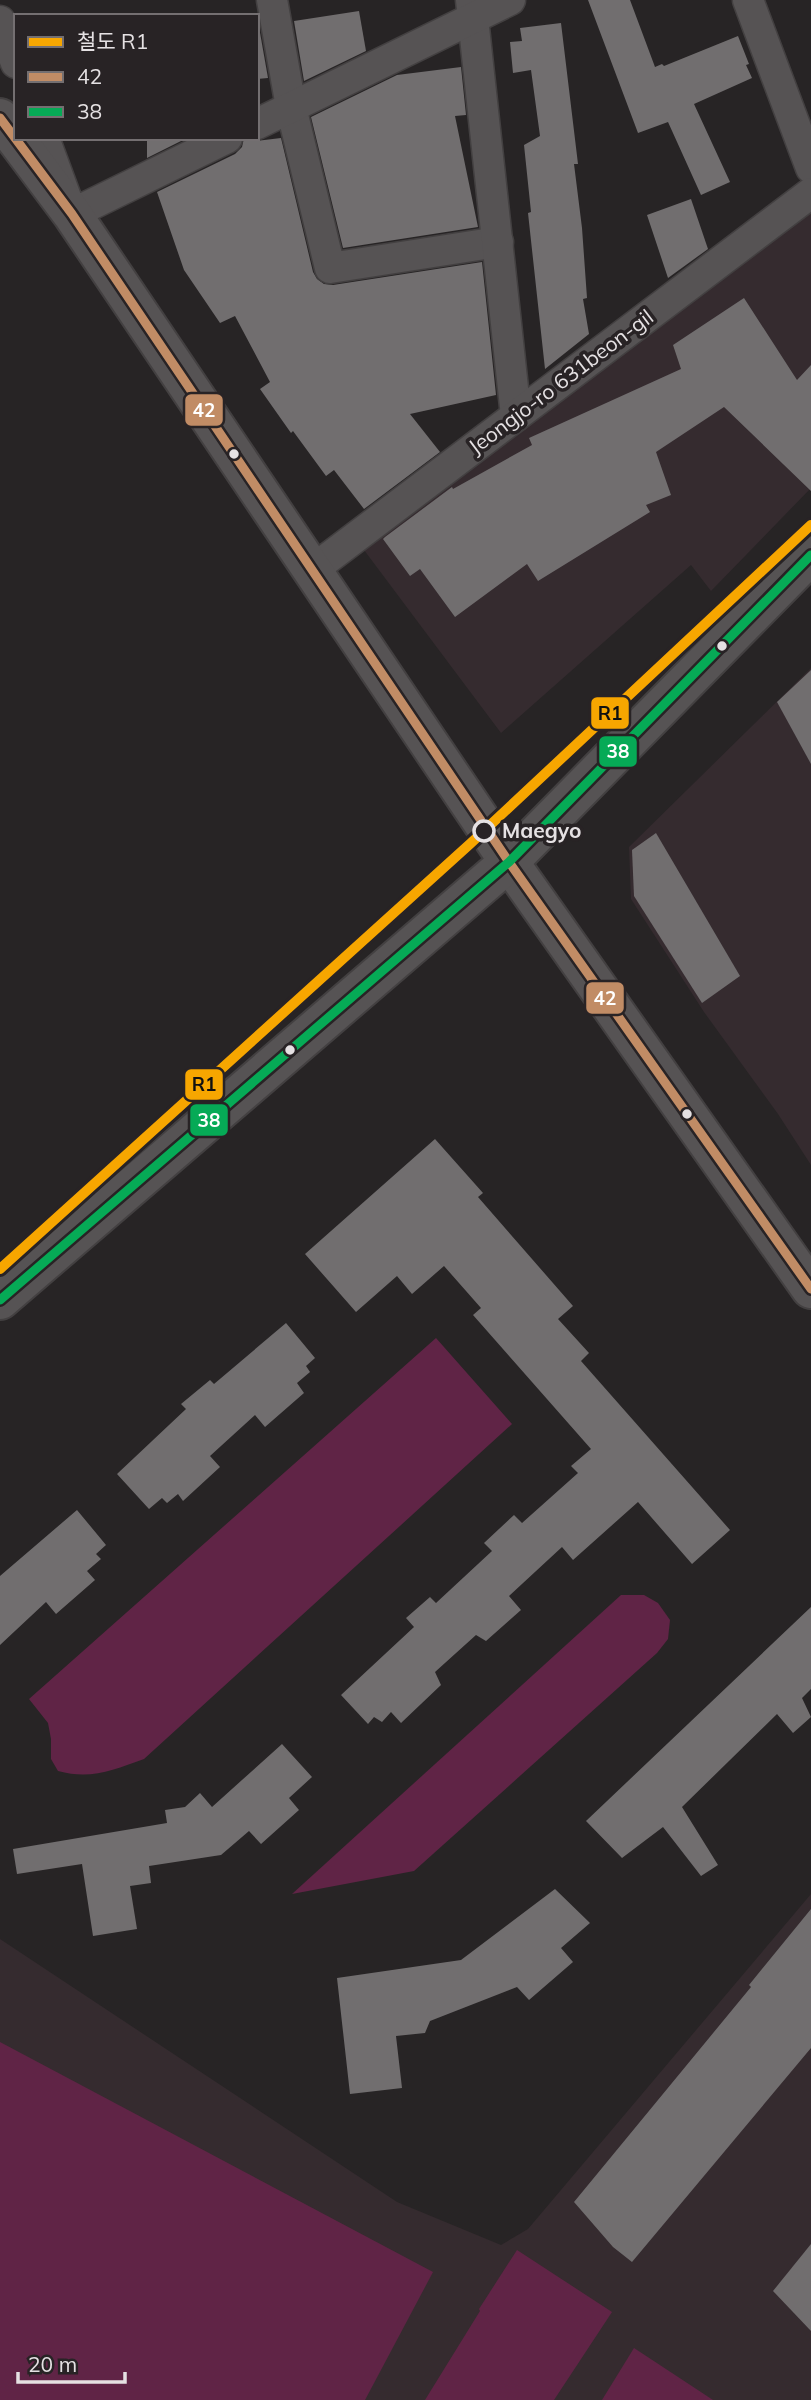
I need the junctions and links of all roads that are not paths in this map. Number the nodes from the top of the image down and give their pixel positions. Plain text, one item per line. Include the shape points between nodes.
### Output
1 (272, 0) edge
2 (509, 0) edge
3 (748, 0) edge
4 (472, 9) edge
5 (0, 21) edge
6 (14, 59) edge
7 (291, 107) junction
8 (0, 118) edge
9 (259, 123) edge
10 (14, 137) edge
11 (16, 140) edge
12 (45, 140) edge
13 (224, 140) edge
14 (811, 168) edge
15 (811, 192) edge
16 (72, 214) junction
17 (498, 242) junction
18 (516, 416) junction
19 (811, 555) edge
20 (312, 571) junction
21 (509, 862) junction
22 (805, 1269) edge
23 (0, 1300) edge

1 - 7 street
2 - 4 street
3 - 14 street
4 - 7 street
4 - 17 street
5 - 6 street
7 - 9 street
7 - 17 street via 330,268
8 - 10 street
11 - 16 street
12 - 16 street
13 - 16 street
15 - 18 street, Jeongjo-ro 631beon-gil
16 - 20 street
17 - 18 street
18 - 20 street, Jeongjo-ro 631beon-gil
19 - 21 street
20 - 21 street
21 - 22 street
21 - 23 street

